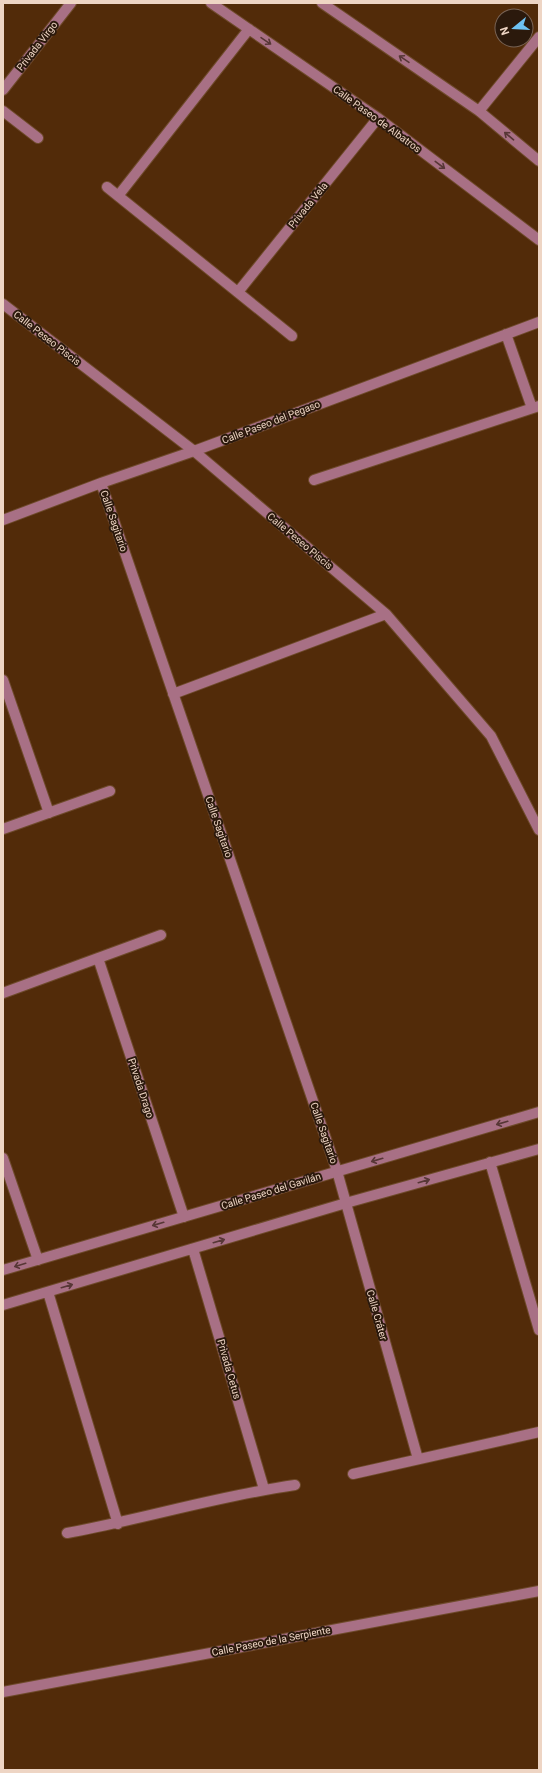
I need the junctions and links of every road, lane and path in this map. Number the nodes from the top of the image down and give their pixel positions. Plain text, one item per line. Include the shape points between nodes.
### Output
1 (71, 3) edge
2 (211, 3) edge
3 (322, 3) edge
4 (249, 29) junction
5 (539, 37) edge
6 (3, 90) edge
7 (3, 111) edge
8 (479, 111) junction
9 (378, 118) junction
10 (38, 138) dead end
11 (539, 161) edge
12 (107, 187) dead end
13 (118, 196) junction
14 (539, 240) edge
15 (238, 292) junction
16 (3, 304) edge
17 (539, 322) edge
18 (506, 334) junction
19 (292, 336) dead end
20 (536, 407) edge
21 (194, 451) junction
22 (314, 480) dead end
23 (100, 483) junction
24 (5, 517) edge
25 (386, 614) junction
26 (3, 680) edge
27 (173, 694) junction
28 (110, 791) dead end
29 (49, 813) junction
30 (3, 829) edge
31 (539, 830) edge
32 (161, 935) dead end
33 (98, 958) junction
34 (3, 993) edge
35 (539, 1112) edge
36 (539, 1149) edge
37 (3, 1158) edge
38 (490, 1162) junction
39 (337, 1171) junction
40 (346, 1203) junction
41 (184, 1217) junction
42 (194, 1249) junction
43 (38, 1260) junction
44 (3, 1270) edge
45 (48, 1292) junction
46 (3, 1305) edge
47 (539, 1330) edge
48 (539, 1432) edge
49 (418, 1459) junction
50 (353, 1474) dead end
51 (295, 1485) dead end
52 (264, 1489) junction
53 (118, 1524) junction
54 (68, 1533) dead end
55 (539, 1591) edge
56 (3, 1692) edge

1 - 6 street, Privada Virgo
2 - 4 street, Calle Paseo de Albatros
8 -> 3 street
4 -> 9 street, Calle Paseo de Albatros
4 - 13 street
5 - 8 street
7 - 10 street
11 -> 8 street
9 -> 14 street, Calle Paseo de Albatros
9 - 15 street, Privada Vela
12 - 13 street
13 - 15 street
15 - 19 street
16 - 21 street, Calle Peseo Piscis
17 - 18 street, Calle Paseo del Pegaso
18 - 20 street
18 - 21 street, Calle Paseo del Pegaso
20 - 22 street
21 - 23 street, Calle Paseo del Pegaso
21 - 25 street, Calle Peseo Piscis
23 - 24 street, Calle Paseo del Pegaso
23 - 27 street, Calle Sagitario
25 - 27 street
25 - 31 street, Calle Peseo Piscis via 491,736
26 - 29 street
27 - 39 street, Calle Sagitario
28 - 29 street
29 - 30 street
32 - 33 street
33 - 34 street
33 - 41 street, Privada Drago
35 -> 39 street, Calle Paseo del Gavilán
36 - 38 street
37 - 43 street
40 -> 38 street
38 - 47 street
39 - 40 street, Calle Cráter
39 - 41 street, Calle Paseo del Gavilán
42 -> 40 street
40 - 49 street, Calle Cráter
41 -> 43 street, Calle Paseo del Gavilán
45 -> 42 street
42 - 52 street, Privada Cetus
43 -> 44 street, Calle Paseo del Gavilán
45 - 46 street
45 - 53 street
48 - 49 street
49 - 50 street
51 - 52 street
52 - 53 street
53 - 54 street
55 - 56 street, Calle Paseo de la Serpiente

